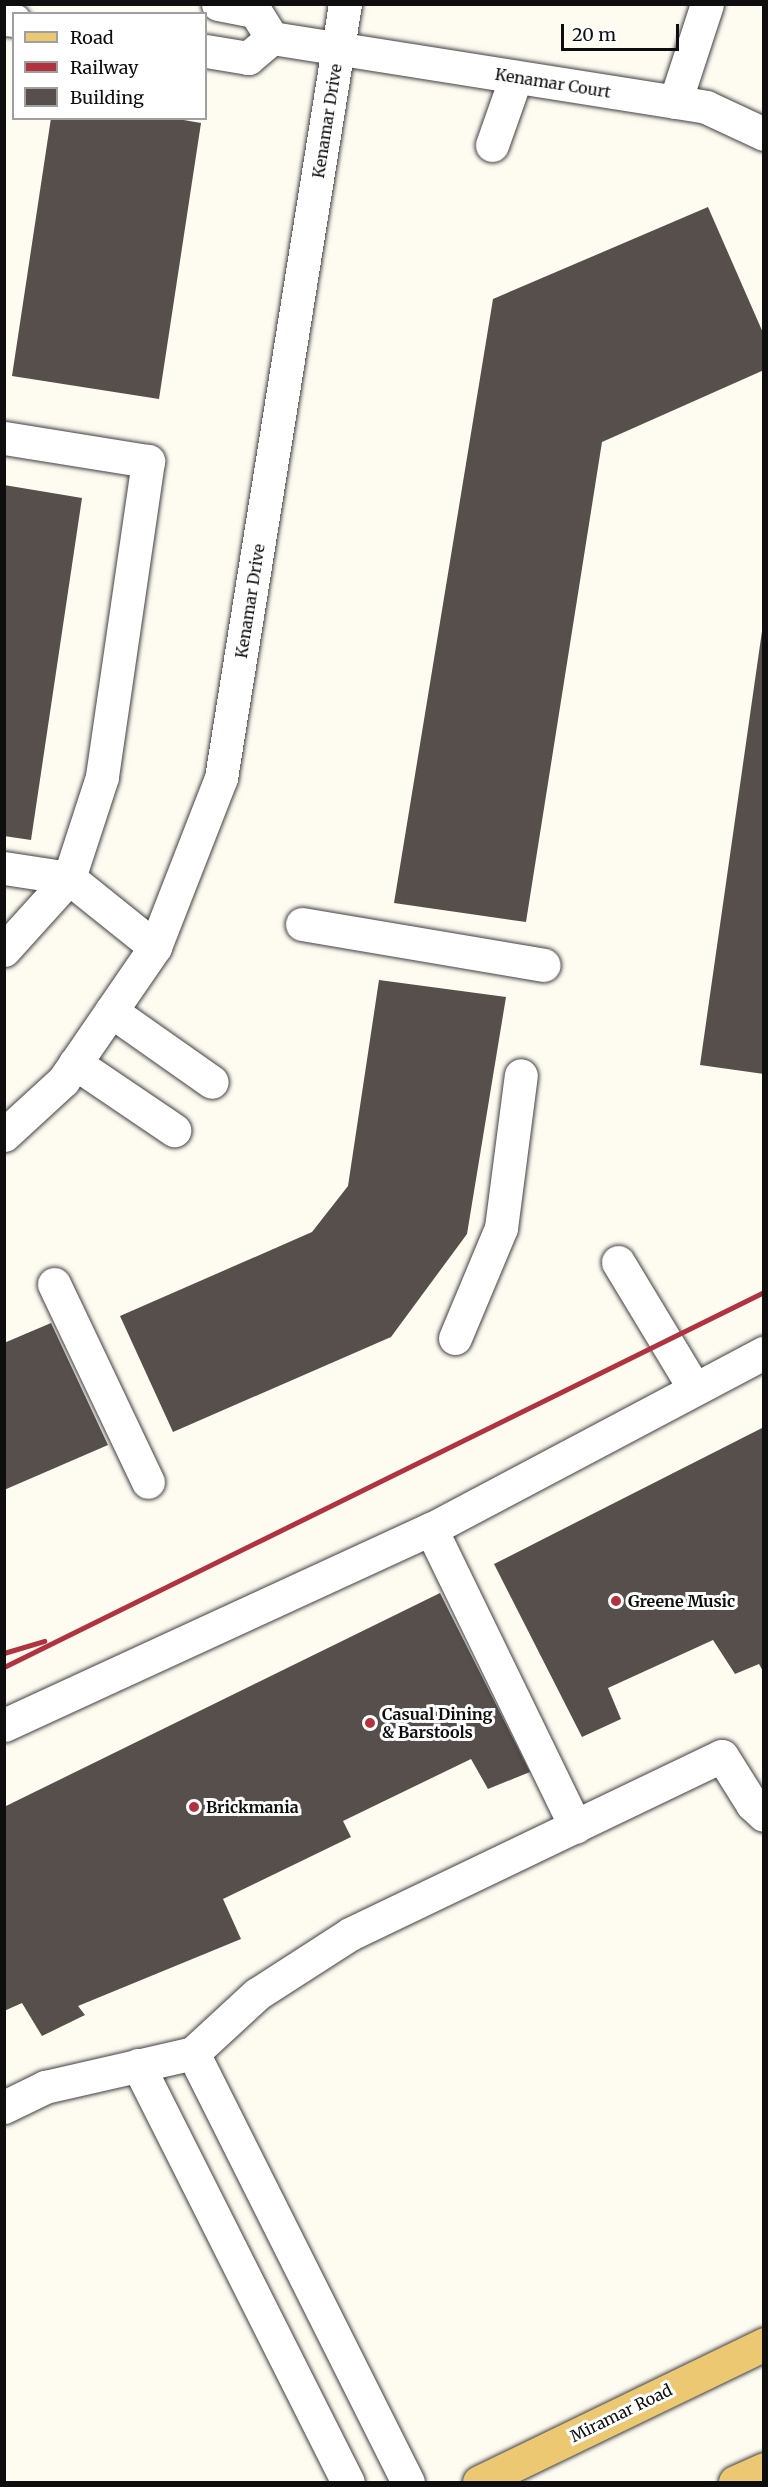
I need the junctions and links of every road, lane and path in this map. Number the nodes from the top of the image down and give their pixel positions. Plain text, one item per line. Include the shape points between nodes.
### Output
1 (218, 4) edge
2 (345, 4) edge
3 (706, 4) edge
4 (272, 38) junction
5 (338, 50) junction
6 (207, 51) edge
7 (516, 77) junction
8 (675, 102) junction
9 (763, 132) edge
10 (492, 145) dead end
11 (4, 438) edge
12 (4, 868) edge
13 (69, 878) junction
14 (302, 924) dead end
15 (155, 947) junction
16 (4, 950) edge
17 (544, 965) dead end
18 (111, 1011) junction
19 (75, 1063) junction
20 (521, 1075) dead end
21 (212, 1082) dead end
22 (174, 1130) dead end
23 (4, 1135) edge
24 (618, 1262) dead end
25 (54, 1284) dead end
26 (455, 1338) dead end
27 (764, 1353) edge
28 (694, 1388) junction
29 (148, 1482) dead end
30 (431, 1529) junction
31 (4, 1725) edge
32 (764, 1815) edge
33 (576, 1827) junction
34 (193, 2053) junction
35 (138, 2065) junction
36 (4, 2107) edge
37 (764, 2344) edge
38 (764, 2469) edge
39 (348, 2482) edge
40 (408, 2482) edge
41 (479, 2482) edge
42 (735, 2482) edge

1 - 4 street via 255,11
2 - 5 street, Kenamar Drive
3 - 8 street
4 - 5 street, Kenamar Court
4 - 6 street via 248,58
5 - 7 street, Kenamar Court
5 - 15 street, Kenamar Drive via 221,778
7 - 8 street, Kenamar Court
7 - 10 street
8 - 9 street, Kenamar Court via 706,107
11 - 13 street via 148,460 102,777
12 - 13 street
13 - 15 street
13 - 16 street
14 - 17 street
15 - 18 street, Kenamar Drive
18 - 19 street, Kenamar Drive
18 - 21 street
19 - 22 street
19 - 23 street, Kenamar Drive via 63,1081
20 - 26 street via 501,1228
24 - 28 street
25 - 29 street
27 - 28 street
28 - 30 street
30 - 31 street
30 - 33 street
32 - 33 street via 752,1804 722,1756
33 - 34 street via 350,1934 256,1994
34 - 35 street
34 - 40 street
35 - 36 street via 45,2087
35 - 39 street
37 - 41 main road, Miramar Road
38 - 42 main road

